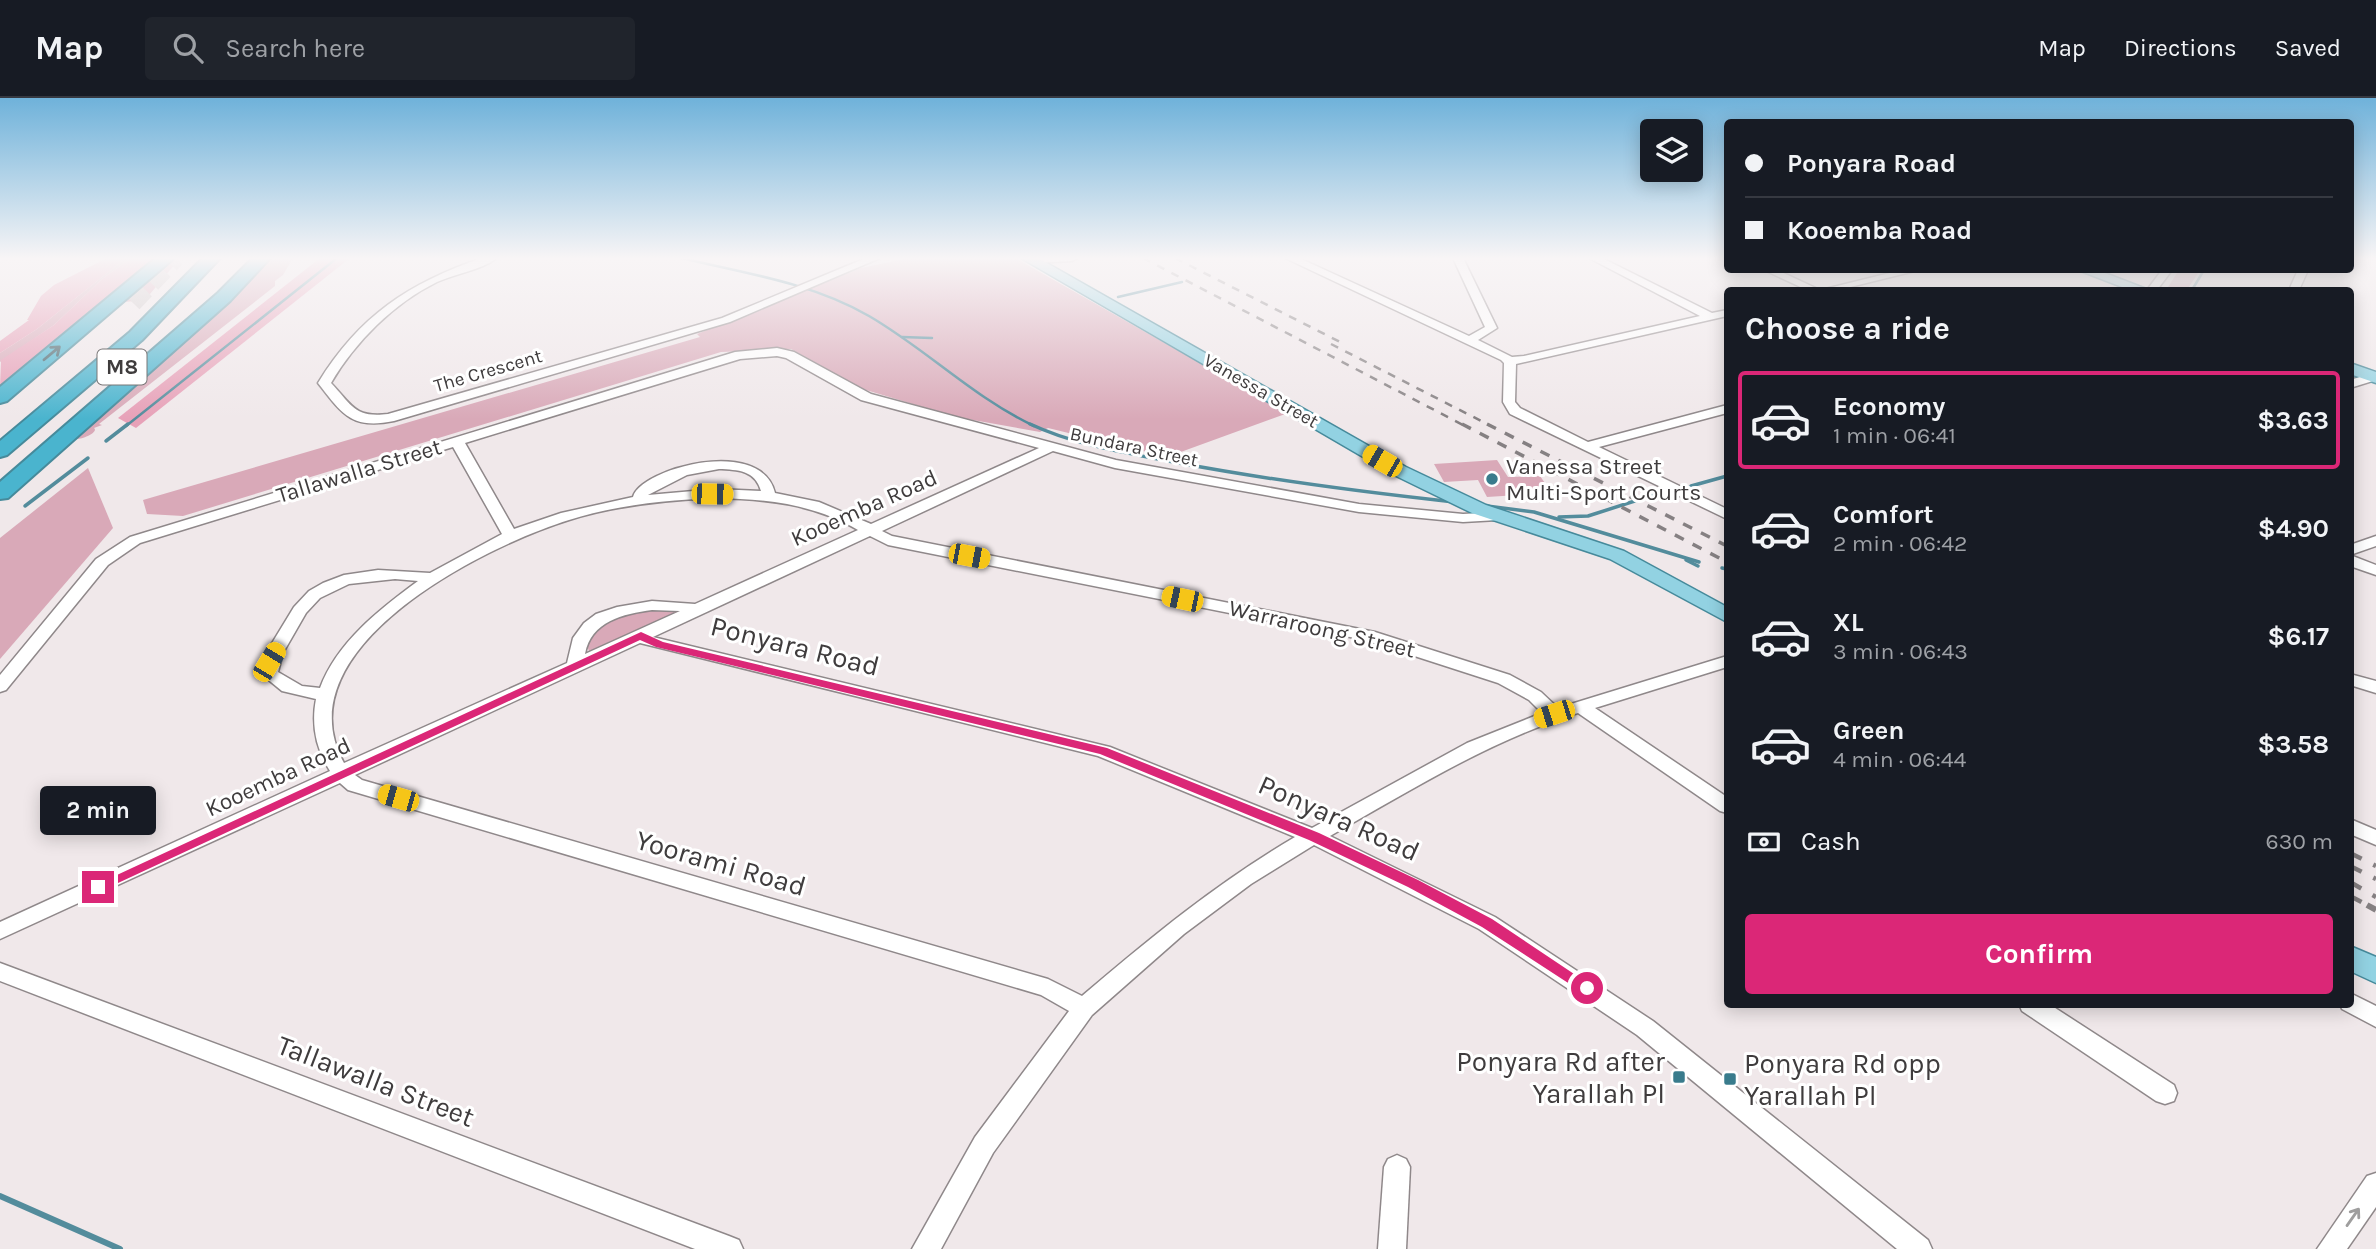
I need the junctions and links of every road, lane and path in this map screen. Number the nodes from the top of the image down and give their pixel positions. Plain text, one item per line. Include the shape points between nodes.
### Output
1 (102, 312) edge
2 (123, 312) tunnel mouth
3 (144, 312) tunnel mouth
4 (159, 312) tunnel mouth
5 (183, 312) edge
6 (207, 312) edge
7 (389, 312) edge
8 (747, 312) edge
9 (1122, 312) edge
10 (1407, 312) edge
11 (1483, 312) edge
12 (1701, 312) edge
13 (1724, 314) edge
14 (1711, 317) junction
15 (1469, 340) junction
16 (777, 352) joint
17 (1509, 361) junction
18 (2354, 370) edge
19 (2375, 378) edge
20 (2354, 383) edge
21 (0, 397) edge
22 (1724, 410) edge
23 (0, 416) edge
24 (0, 436) edge
25 (457, 440) junction
26 (1587, 446) junction
27 (1049, 448) junction
28 (0, 451) edge
29 (0, 474) edge
30 (0, 493) edge
31 (769, 497) junction
32 (640, 500) junction
33 (1488, 512) junction
34 (1724, 514) edge
35 (872, 531) junction
36 (510, 535) junction
37 (2376, 541) edge
38 (2354, 549) edge
39 (2354, 562) edge
40 (2376, 570) edge
41 (428, 577) junction
42 (698, 610) junction
43 (1724, 614) edge
44 (641, 635) junction
45 (1724, 662) edge
46 (575, 665) junction
47 (2354, 680) edge
48 (0, 686) edge
49 (2376, 687) edge
50 (326, 693) junction
51 (1580, 706) junction
52 (1554, 714) junction
53 (342, 775) junction
54 (1724, 804) edge
55 (2354, 828) edge
56 (1314, 837) junction
57 (2376, 838) edge
58 (0, 931) edge
59 (2354, 959) edge
60 (2376, 971) edge
61 (0, 972) edge
62 (2354, 1004) edge
63 (1084, 1008) junction
64 (2036, 1008) edge
65 (2376, 1017) edge
66 (2165, 1093) dead end
67 (1397, 1167) dead end
68 (2376, 1185) edge
69 (729, 1249) edge
70 (926, 1249) edge
71 (1392, 1249) edge
72 (1918, 1249) edge
73 (2331, 1249) edge

21 -> 1 highway
2 - 23 highway, M8
3 - 24 highway
4 - 28 highway
5 - 29 highway, M8
6 - 30 highway
7 - 8 street, The Crescent via 336,360 324,383 365,421
9 - 33 main road, Vanessa Street via 1400,471
10 - 15 street
11 - 15 street via 1491,328
12 - 14 street
13 - 14 street
14 - 17 street
15 - 17 street
16 - 25 street, Tallawalla Street via 739,355
16 - 27 street, Bundara Street via 866,397
17 - 26 street via 1510,406
18 - 19 main road
19 - 20 street
22 - 26 street
25 - 36 street
25 - 48 street, Tallawalla Street via 121,547 102,562
26 - 34 street
27 - 33 street, Bundara Street via 1359,508 1463,518
27 - 35 street, Kooemba Road
31 - 32 street, Warraroong Street via 712,494
31 - 32 street via 762,477 746,467 713,466 677,472 651,484
31 - 35 street, Warraroong Street via 837,513
32 - 36 street, Warraroong Street
33 - 43 main road, Vanessa Street via 1617,555
35 - 42 street, Kooemba Road
35 - 52 street, Warraroong Street via 888,540 1369,636 1504,679 1535,696
36 - 41 street, Warraroong Street
37 - 38 street
39 - 40 street
41 - 50 street, Warraroong Street via 355,644
41 - 50 street via 361,576 317,592 302,607 269,662 270,673 294,691
42 - 44 street, Kooemba Road
42 - 46 street via 656,604 600,619 581,637
44 - 46 street, Kooemba Road
44 - 56 street, Ponyara Road via 660,645 1103,751
45 - 51 street
46 - 53 street, Kooemba Road
47 - 49 street
50 - 53 street via 324,740
51 - 52 street
51 - 54 street
52 - 56 street via 1474,747
53 - 58 street, Kooemba Road
53 - 63 street, Yoorami Road via 372,791 1048,988
55 - 57 street
56 - 63 street via 1176,928
56 - 72 street, Ponyara Road via 1487,923 1612,1005
59 - 60 main road
61 - 69 street, Tallawalla Street
62 - 65 street
63 - 70 street via 984,1144
64 - 66 street
67 - 71 street
73 -> 68 street

